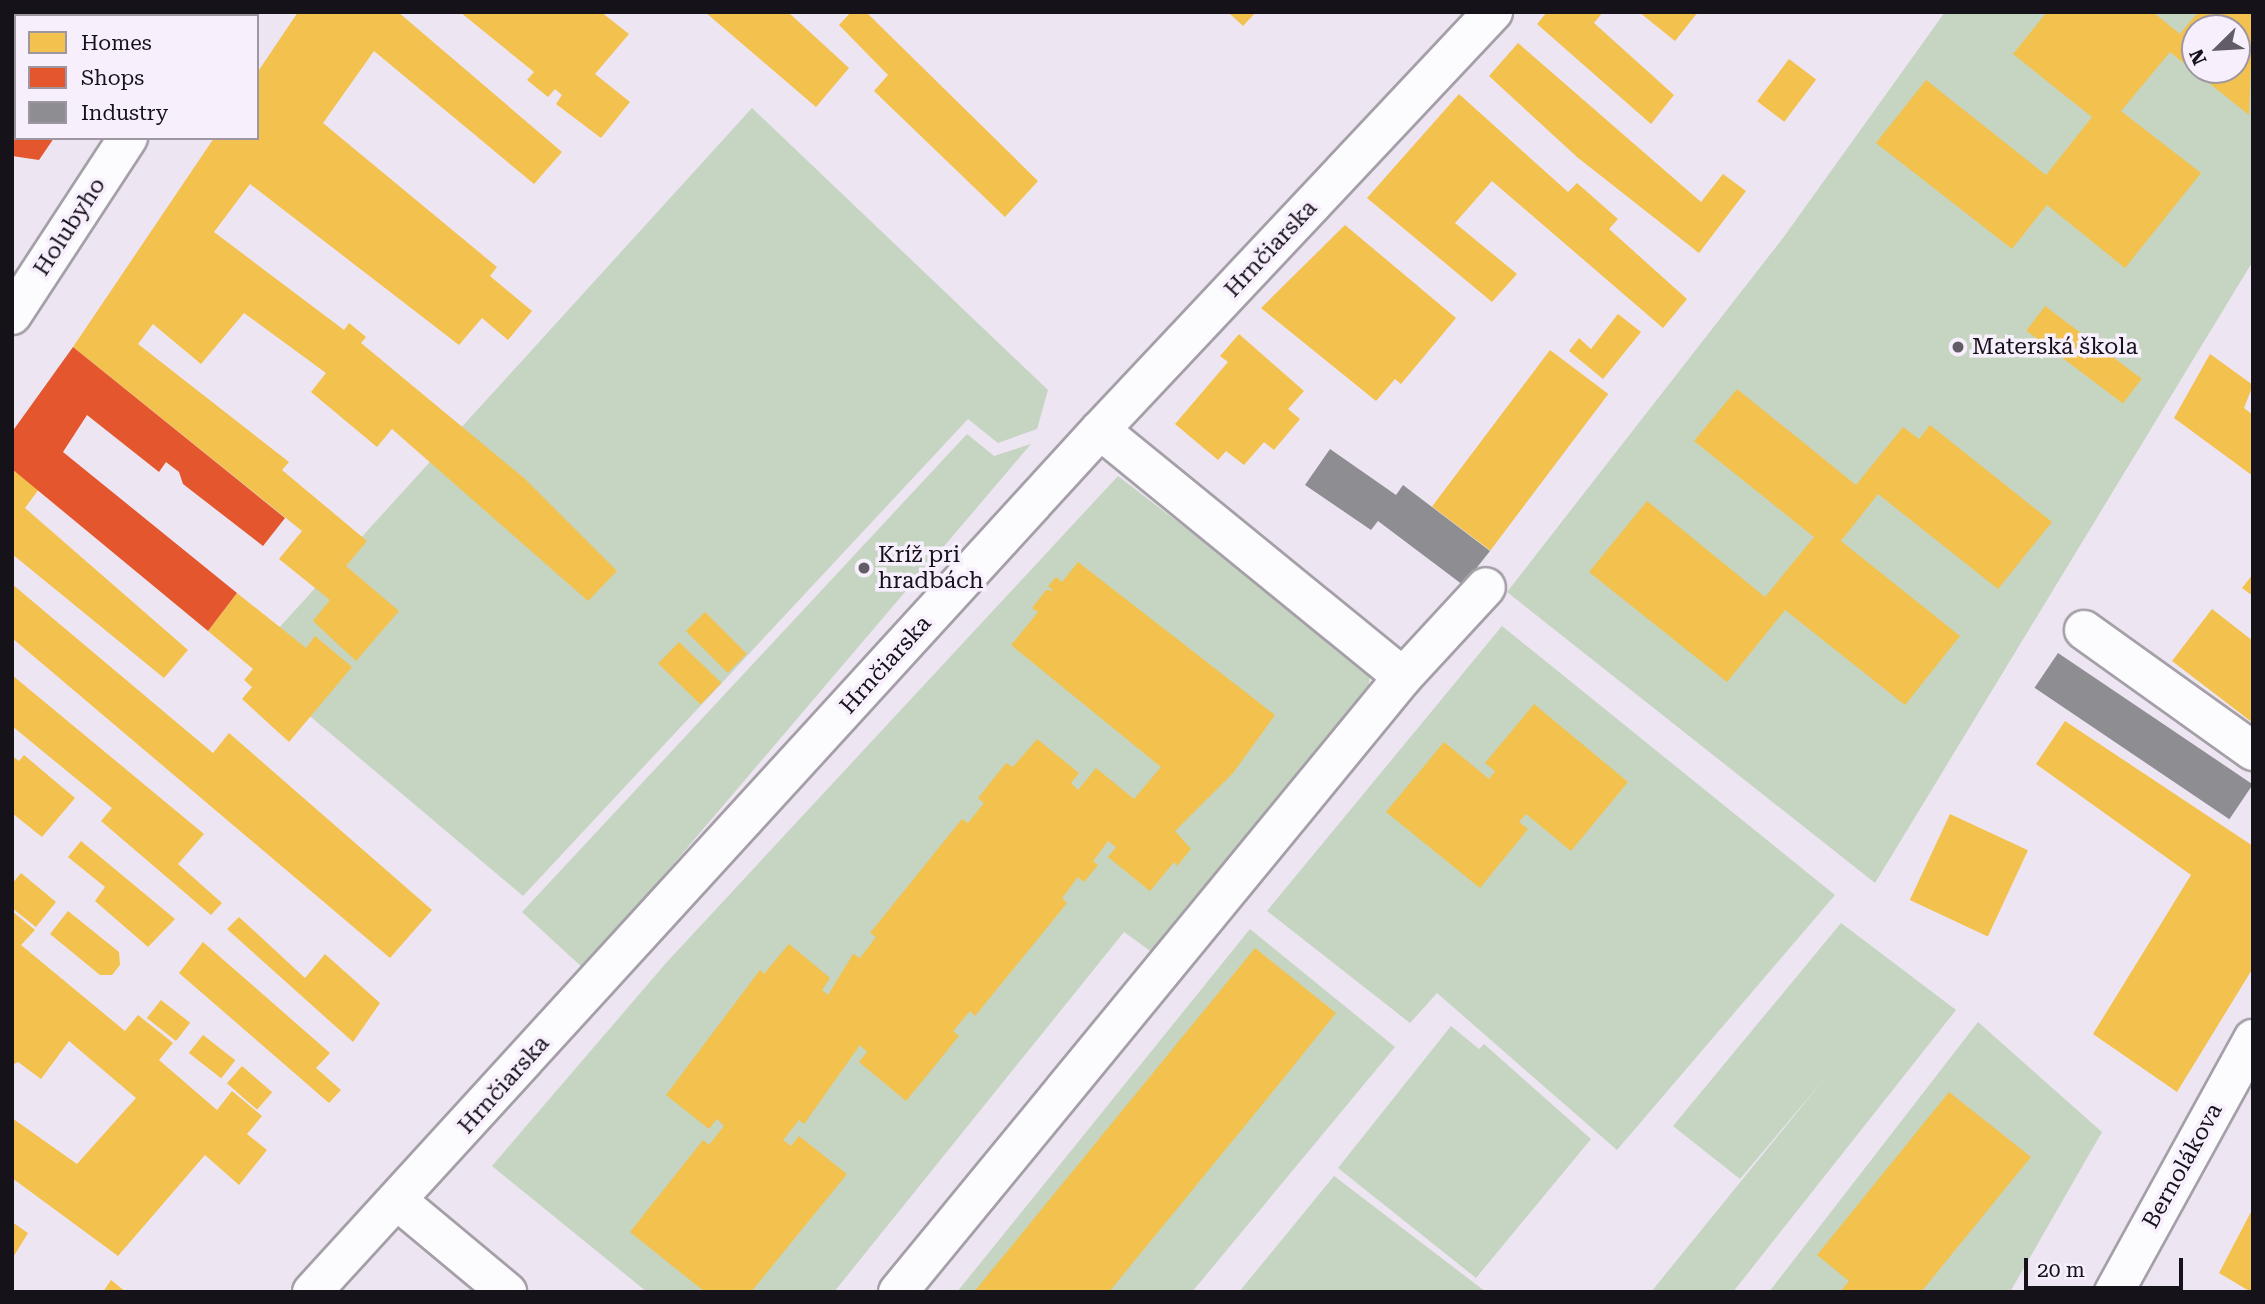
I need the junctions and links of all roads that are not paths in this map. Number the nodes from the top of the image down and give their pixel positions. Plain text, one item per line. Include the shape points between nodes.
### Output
1 (1493, 12) edge
2 (127, 140) edge
3 (18, 293) edge
4 (1100, 430) junction
5 (1486, 587) dead end
6 (2084, 630) dead end
7 (1403, 677) junction
8 (2253, 751) edge
9 (2253, 1040) edge
10 (399, 1202) junction
11 (312, 1292) edge
12 (507, 1292) edge
13 (898, 1292) edge
14 (2114, 1292) edge

1 - 4 street, Hrnčiarska
2 - 3 street, Holubyho
4 - 7 street
4 - 10 street, Hrnčiarska
5 - 7 street
6 - 8 street
7 - 13 street
9 - 14 street, Bernolákova
10 - 11 street, Hrnčiarska
10 - 12 street

